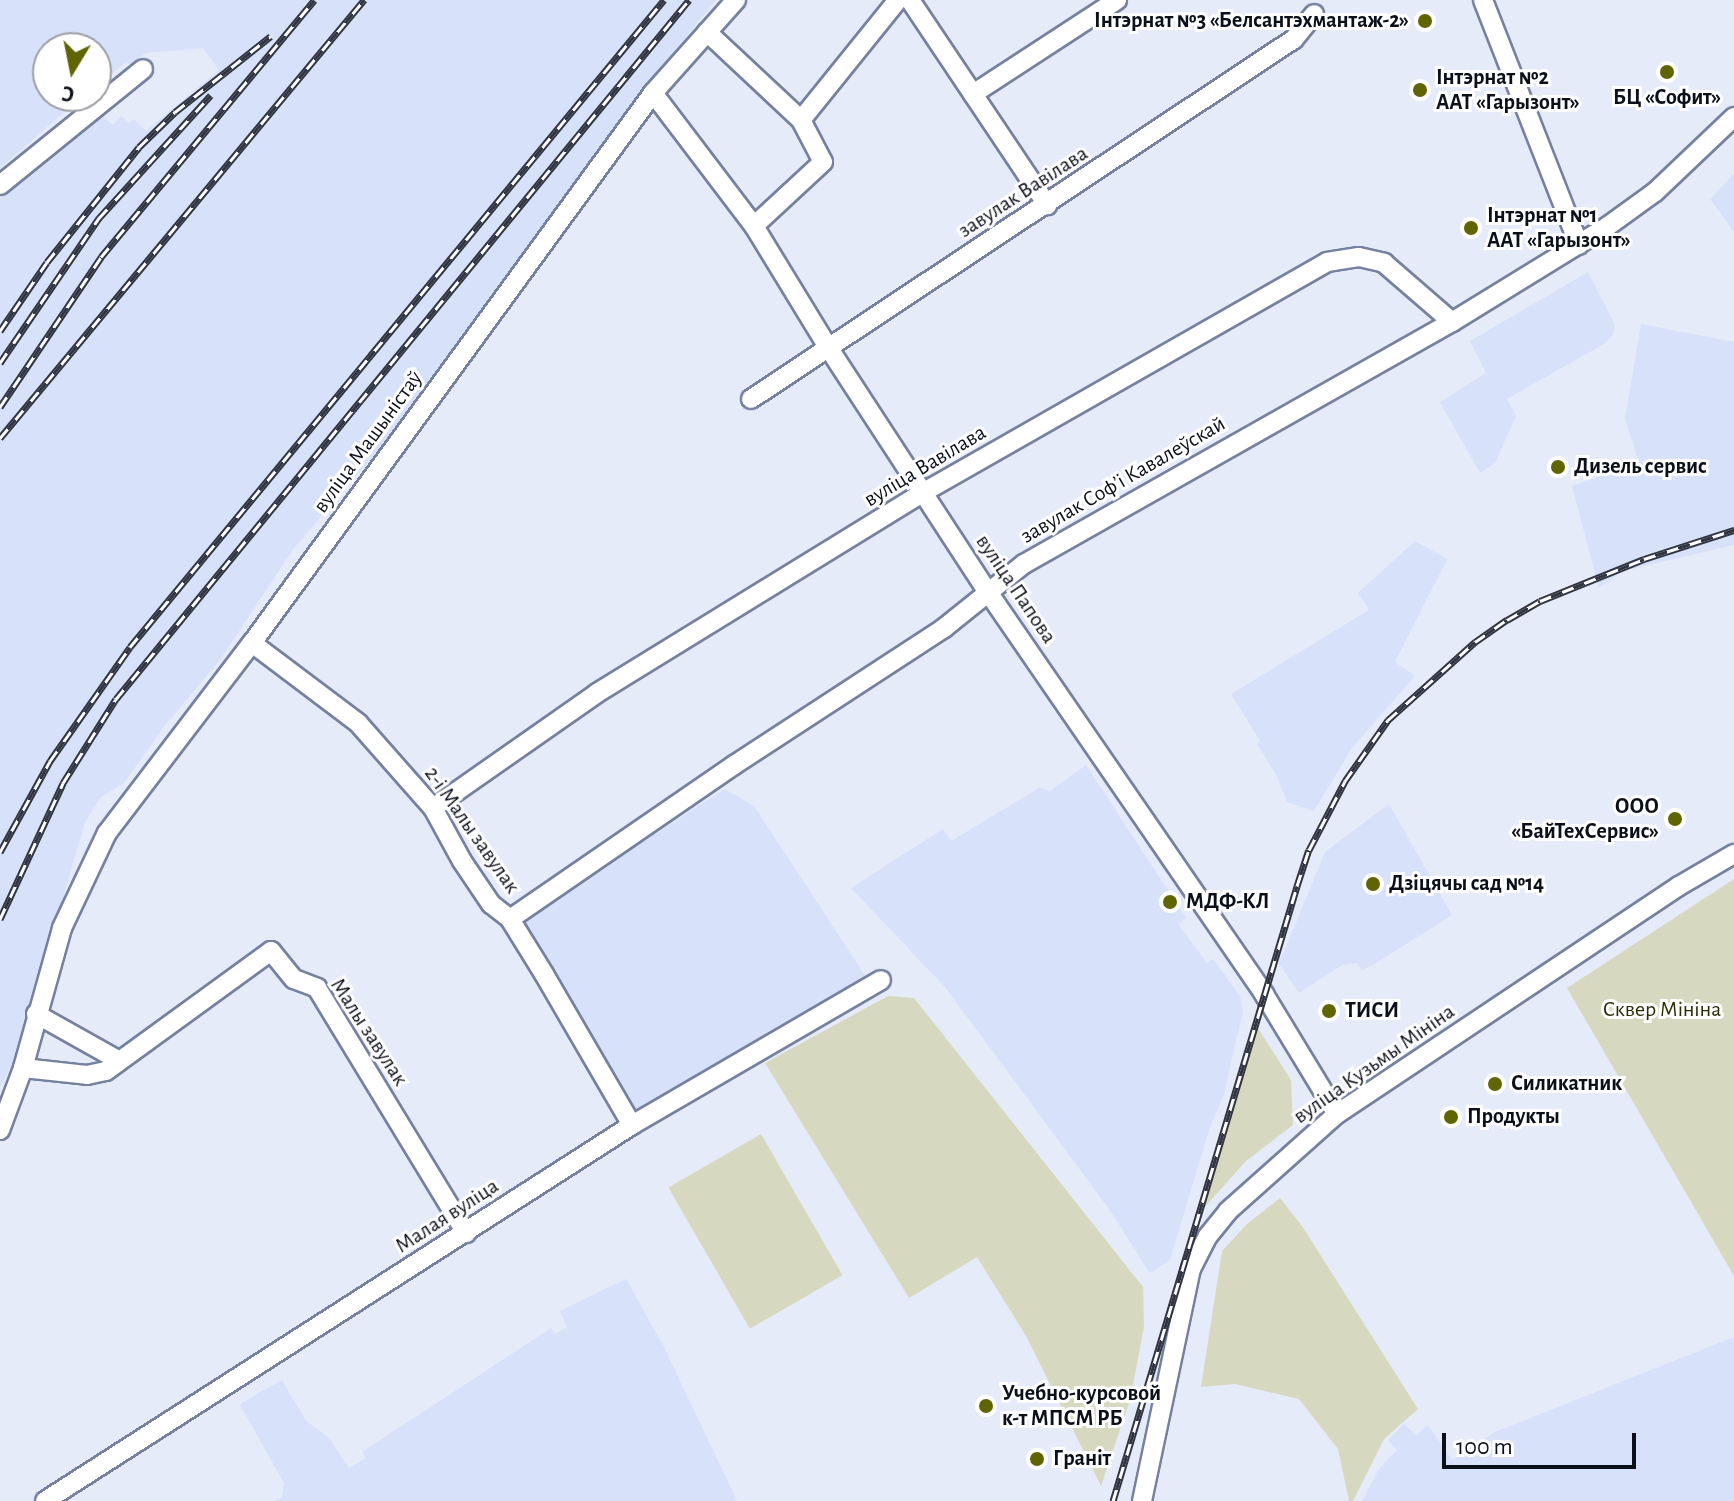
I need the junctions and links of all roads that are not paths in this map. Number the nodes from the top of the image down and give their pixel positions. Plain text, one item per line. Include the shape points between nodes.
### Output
1 (736, 0) edge
2 (898, 0) edge
3 (910, 0) edge
4 (1117, 0) edge
5 (1483, 0) edge
6 (1314, 14) dead end
7 (707, 32) junction
8 (143, 69) dead end
9 (653, 93) junction
10 (973, 94) junction
11 (1734, 117) edge
12 (801, 120) junction
13 (0, 185) edge
14 (1047, 205) junction
15 (754, 226) junction
16 (1579, 245) junction
17 (1452, 322) junction
18 (828, 347) junction
19 (751, 399) dead end
20 (924, 492) junction
21 (988, 592) junction
22 (252, 643) junction
23 (433, 808) junction
24 (1734, 854) edge
25 (510, 919) junction
26 (881, 980) dead end
27 (36, 1014) junction
28 (118, 1060) junction
29 (23, 1068) junction
30 (1337, 1114) junction
31 (632, 1125) junction
32 (0, 1130) edge
33 (466, 1233) junction
34 (45, 1501) edge
35 (1142, 1501) edge

1 - 7 street, вуліца Машыністаў
2 - 12 street
3 - 10 street
4 - 10 street
5 - 16 street
6 - 14 street, завулак Вавілава via 1294,39
7 - 9 street, вуліца Машыністаў
7 - 12 street
8 - 13 street
9 - 15 street, вуліца Папова
9 - 22 street, вуліца Машыністаў
10 - 14 street
11 - 16 street, завулак Софʼі Кавалеўскай via 1655,192
12 - 15 street via 823,162
14 - 18 street, завулак Вавілава
15 - 18 street, вуліца Папова
16 - 17 street, завулак Софʼі Кавалеўскай
17 - 20 street, вуліца Вавілава via 1384,263 1359,257 1327,262
17 - 21 street, завулак Софʼі Кавалеўскай via 1059,543
18 - 19 street, завулак Вавілава
18 - 20 street, вуліца Папова
20 - 21 street, вуліца Папова
20 - 23 street, вуліца Вавілава via 597,693
21 - 25 street, завулак Софʼі Кавалеўскай via 944,628
21 - 30 street, вуліца Папова via 1264,994
22 - 23 street, 2-і Малы завулак via 358,723
22 - 27 street, вуліца Машыністаў via 107,833 62,928
23 - 25 street, 2-і Малы завулак via 484,894
24 - 30 street, вуліца Кузьмы Мініна
25 - 31 street, 2-і Малы завулак
26 - 31 street, Малая вуліца
27 - 28 street
27 - 29 street, вуліца Машыністаў
28 - 29 street, Малы завулак via 106,1071 87,1075
28 - 33 street, Малы завулак via 271,951 294,979 317,988
29 - 32 street, вуліца Машыністаў
30 - 35 street, вуліца Кузьмы Мініна via 1228,1211 1191,1269
31 - 33 street, Малая вуліца
33 - 34 street, Малая вуліца

